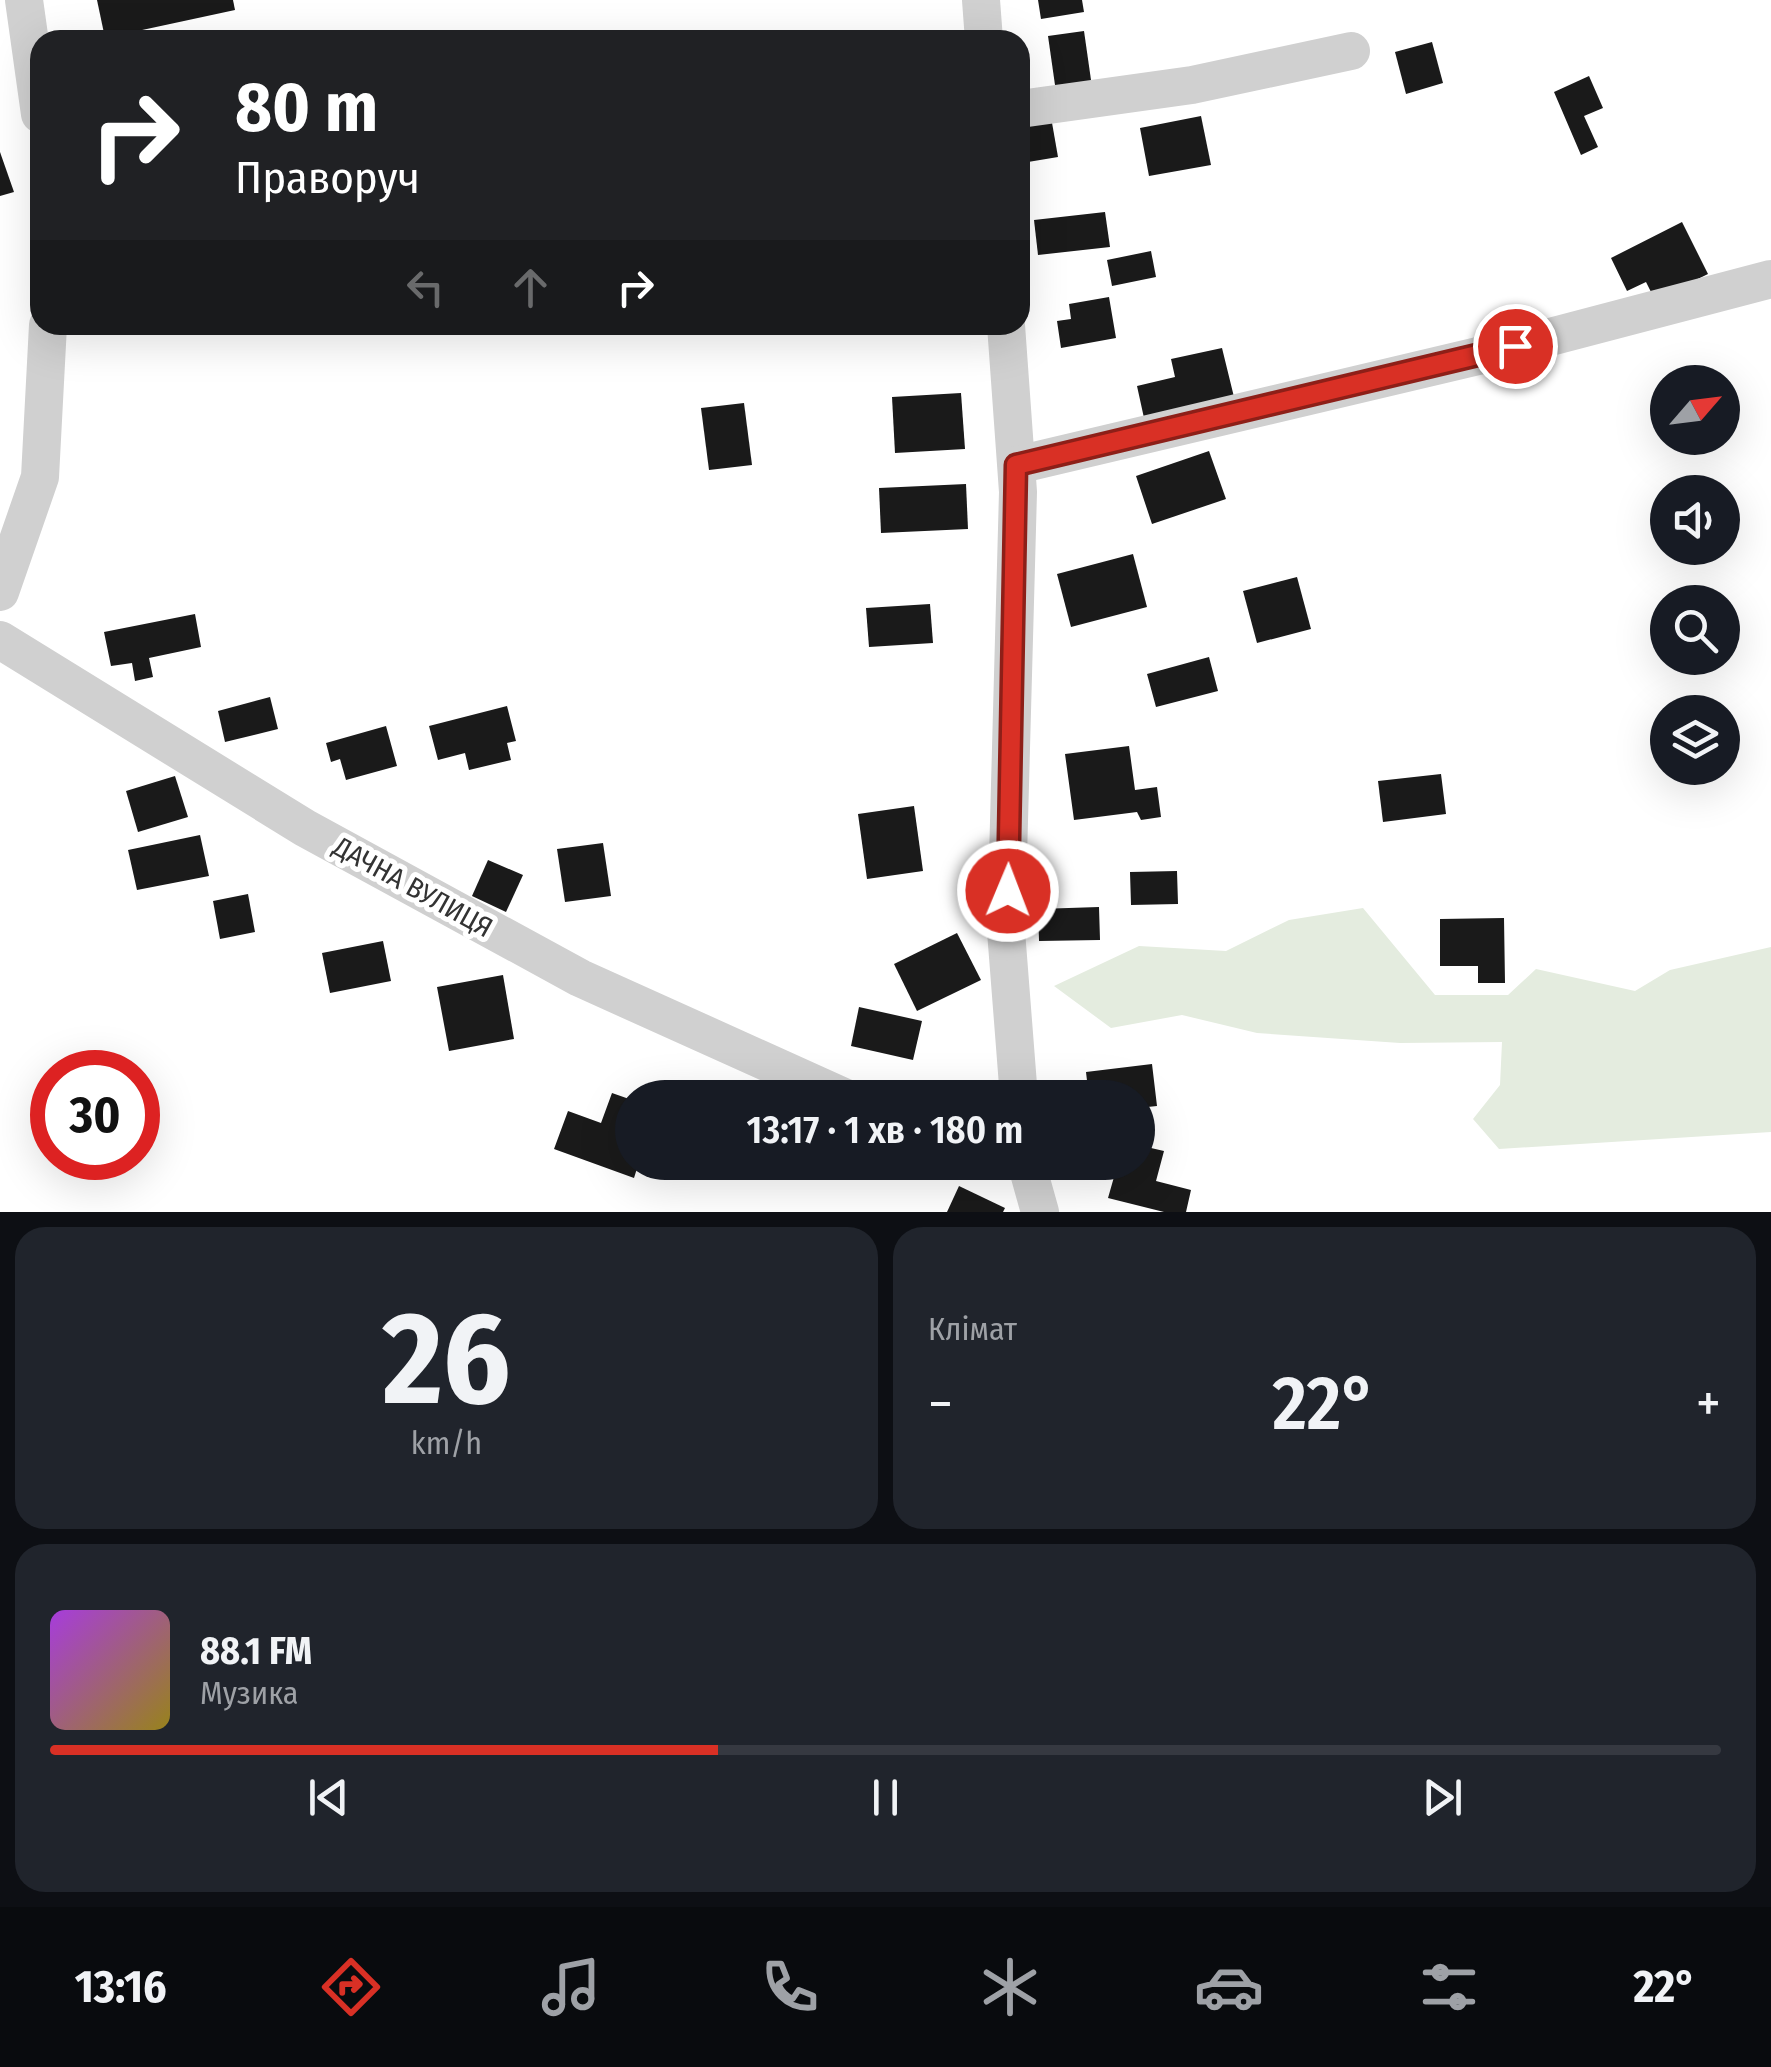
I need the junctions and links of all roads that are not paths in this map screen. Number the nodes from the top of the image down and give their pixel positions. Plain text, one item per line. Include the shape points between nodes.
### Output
1 (24, 0) edge
2 (981, 0) edge
3 (983, 30) edge
4 (30, 43) edge
5 (1351, 50) dead end
6 (1030, 108) edge
7 (1771, 278) edge
8 (47, 335) edge
9 (1007, 335) edge
10 (1016, 465) junction
11 (0, 592) edge
12 (0, 640) edge
13 (807, 1080) edge
14 (1018, 1080) edge
15 (1031, 1180) edge
16 (1040, 1212) edge

1 - 4 street
2 - 3 street
5 - 6 street via 1192,85
7 - 10 street via 1478,356
8 - 11 street via 40,477
9 - 10 street
10 - 14 street via 1006,930
12 - 13 street, ДАЧНА ВУЛИЦЯ via 305,828 563,968
15 - 16 street

